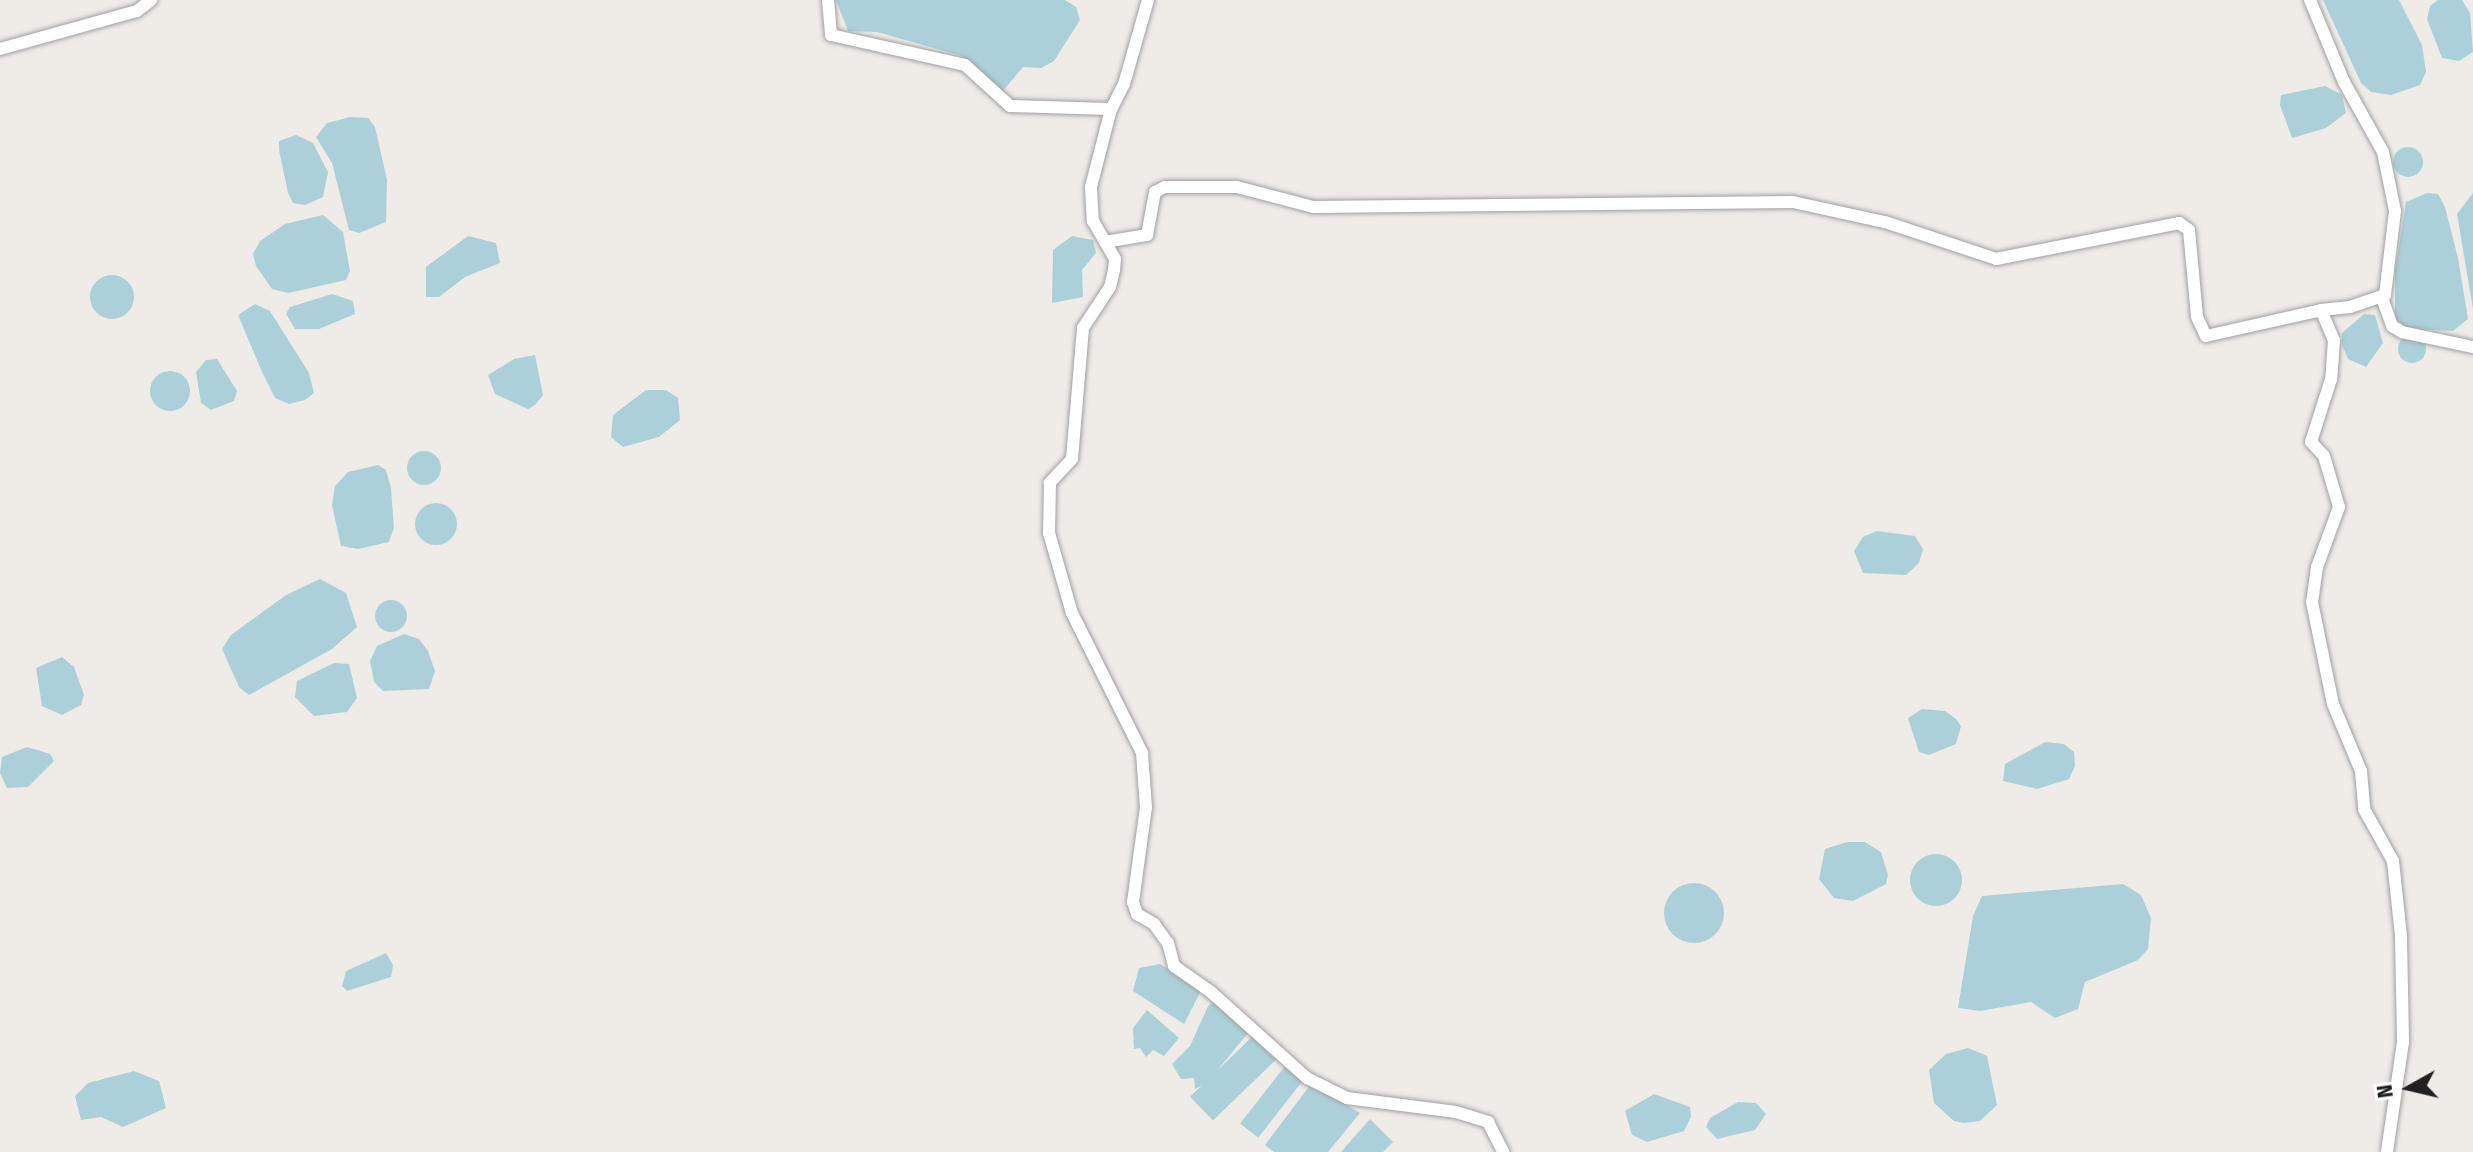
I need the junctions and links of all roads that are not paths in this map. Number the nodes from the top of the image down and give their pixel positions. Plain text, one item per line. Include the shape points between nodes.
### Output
1 (151, 0) edge
2 (828, 0) edge
3 (1148, 0) edge
4 (2310, 0) edge
5 (0, 49) edge
6 (1111, 109) junction
7 (1105, 242) junction
8 (2382, 298) junction
9 (2321, 310) junction
10 (2473, 347) edge
11 (1503, 1152) edge
12 (2387, 1152) edge

1 - 5 street via 137,11
2 - 6 street via 831,35 965,65 1010,106
3 - 6 street via 1124,84
4 - 8 street via 2344,82 2386,160 2395,211
6 - 7 street via 1091,187 1093,221
7 - 9 street via 1147,235 1155,192 1165,187 1237,187 1313,207 1793,202 1885,222 1996,259 2179,223 2189,230 2197,317 2206,336
7 - 11 street via 1114,270 1110,287 1083,328 1072,459 1050,483 1049,533 1079,635 1142,753 1146,807 1130,892 1137,914 1168,943 1174,966 1326,1091 1488,1122
8 - 9 street
8 - 10 street via 2392,326 2402,332
9 - 12 street via 2334,340 2331,379 2311,442 2324,456 2339,507 2317,567 2312,602 2333,704 2361,771 2364,809 2393,861 2403,1042

